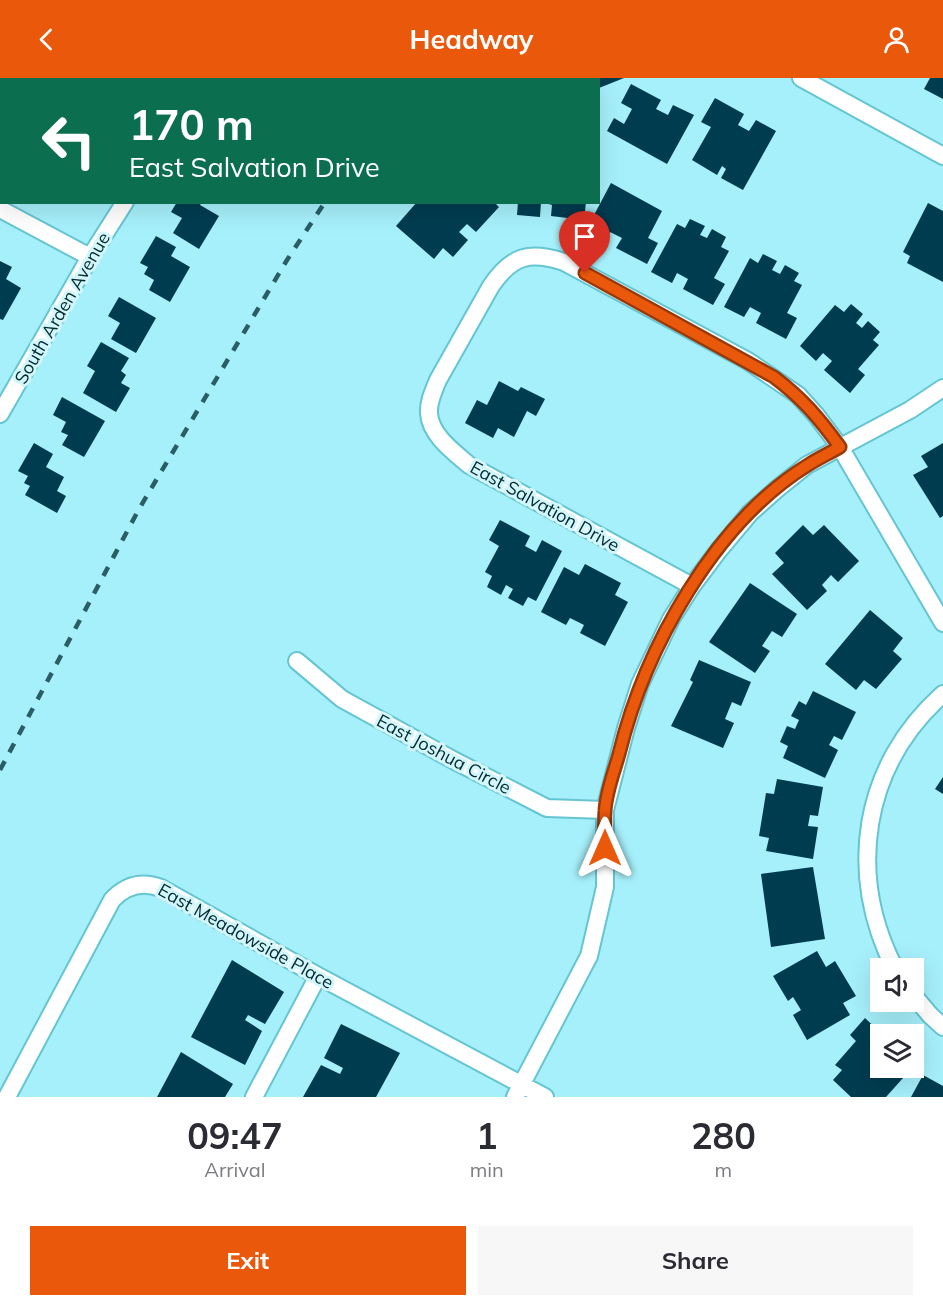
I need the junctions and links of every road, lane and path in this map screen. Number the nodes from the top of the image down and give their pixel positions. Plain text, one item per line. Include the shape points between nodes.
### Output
1 (801, 78) edge
2 (943, 156) edge
3 (124, 204) edge
4 (0, 209) edge
5 (90, 257) junction
6 (943, 388) edge
7 (0, 414) edge
8 (840, 447) junction
9 (692, 586) junction
10 (943, 623) edge
11 (297, 661) dead end
12 (943, 694) edge
13 (605, 810) junction
14 (891, 958) edge
15 (318, 976) junction
16 (924, 1008) edge
17 (943, 1027) edge
18 (518, 1090) edge
19 (8, 1097) edge
20 (254, 1097) edge
21 (545, 1097) edge

1 - 2 street
3 - 5 street, South Arden Avenue
4 - 5 street
5 - 7 street, South Arden Avenue
6 - 8 street
8 - 9 street via 807,465 750,513
8 - 9 street, East Salvation Drive via 798,395 774,377 564,262 531,255 516,260 501,272 431,397 429,414 437,435 469,465
8 - 10 street, East Salvation Drive
9 - 13 street via 671,619 640,684
11 - 13 street, East Joshua Circle via 342,699 547,808
12 - 14 street via 914,723 889,762 869,831 866,855 871,903
13 - 18 street via 604,886 589,956
15 - 18 street, East Meadowside Place
15 - 19 street, East Meadowside Place via 161,888 149,883 131,886 112,900
15 - 20 street
16 - 17 street
18 - 21 street, East Meadowside Place

